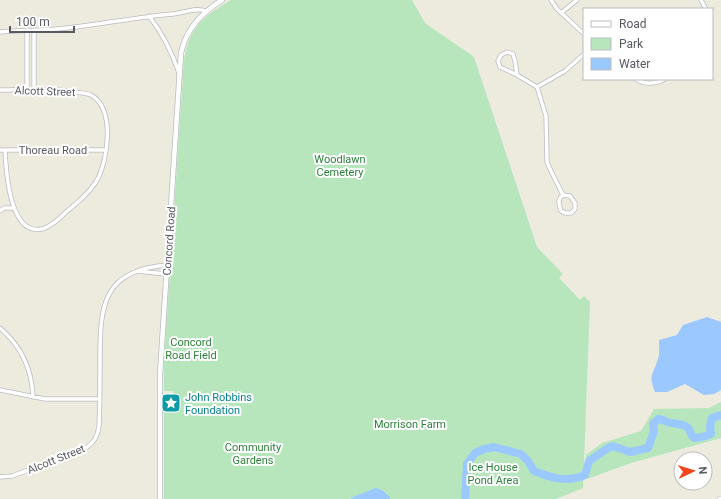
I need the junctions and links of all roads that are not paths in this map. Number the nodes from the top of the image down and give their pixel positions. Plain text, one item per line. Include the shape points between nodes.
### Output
1 (222, 0) edge
2 (551, 0) edge
3 (577, 0) edge
4 (206, 11) junction
5 (561, 13) junction
6 (149, 16) junction
7 (27, 30) junction
8 (34, 30) junction
9 (0, 32) edge
10 (583, 33) edge
11 (583, 55) edge
12 (179, 74) junction
13 (517, 74) junction
14 (637, 80) edge
15 (662, 80) edge
16 (538, 87) junction
17 (0, 90) edge
18 (27, 90) junction
19 (34, 90) junction
20 (0, 150) edge
21 (5, 150) junction
22 (106, 150) junction
23 (563, 196) junction
24 (14, 208) junction
25 (0, 211) edge
26 (167, 265) junction
27 (134, 272) junction
28 (166, 274) junction
29 (0, 328) edge
30 (0, 390) edge
31 (33, 397) junction
32 (100, 399) junction
33 (0, 477) edge
34 (160, 499) edge

1 - 4 street, Concord Road
2 - 5 street
3 - 5 street
4 - 6 street
4 - 12 street, Concord Road via 187,33
5 - 10 street
6 - 8 street via 67,28
6 - 12 street via 160,30
7 - 8 street
7 - 9 street
7 - 18 street
8 - 19 street
11 - 16 street via 565,71
12 - 26 street, Concord Road
13 - 13 street via 513,54 507,52 501,55 498,61 500,67
13 - 16 street via 526,82
14 - 15 street via 653,83
16 - 23 street via 548,127 549,167
17 - 18 street, Alcott Street
18 - 19 street, Alcott Street
19 - 22 street, Alcott Street via 69,91 91,95 101,106 106,119
20 - 21 street, Thoreau Road
21 - 22 street, Thoreau Road
21 - 24 street, Alcott Street via 6,170
22 - 24 street, Alcott Street via 100,173 91,189 52,224 43,229 30,228 19,219
23 - 23 street via 568,195 574,200 575,207 571,213 561,211 559,201
24 - 25 street via 4,208
26 - 27 street, Alcott Street
26 - 28 street, Concord Road
27 - 28 street
27 - 32 street, Alcott Street via 114,286 101,317
28 - 34 street, Concord Road via 160,374
29 - 31 street via 20,349 33,384
30 - 31 street
31 - 32 street via 59,400
32 - 33 street, Alcott Street via 99,430 91,445 12,476

